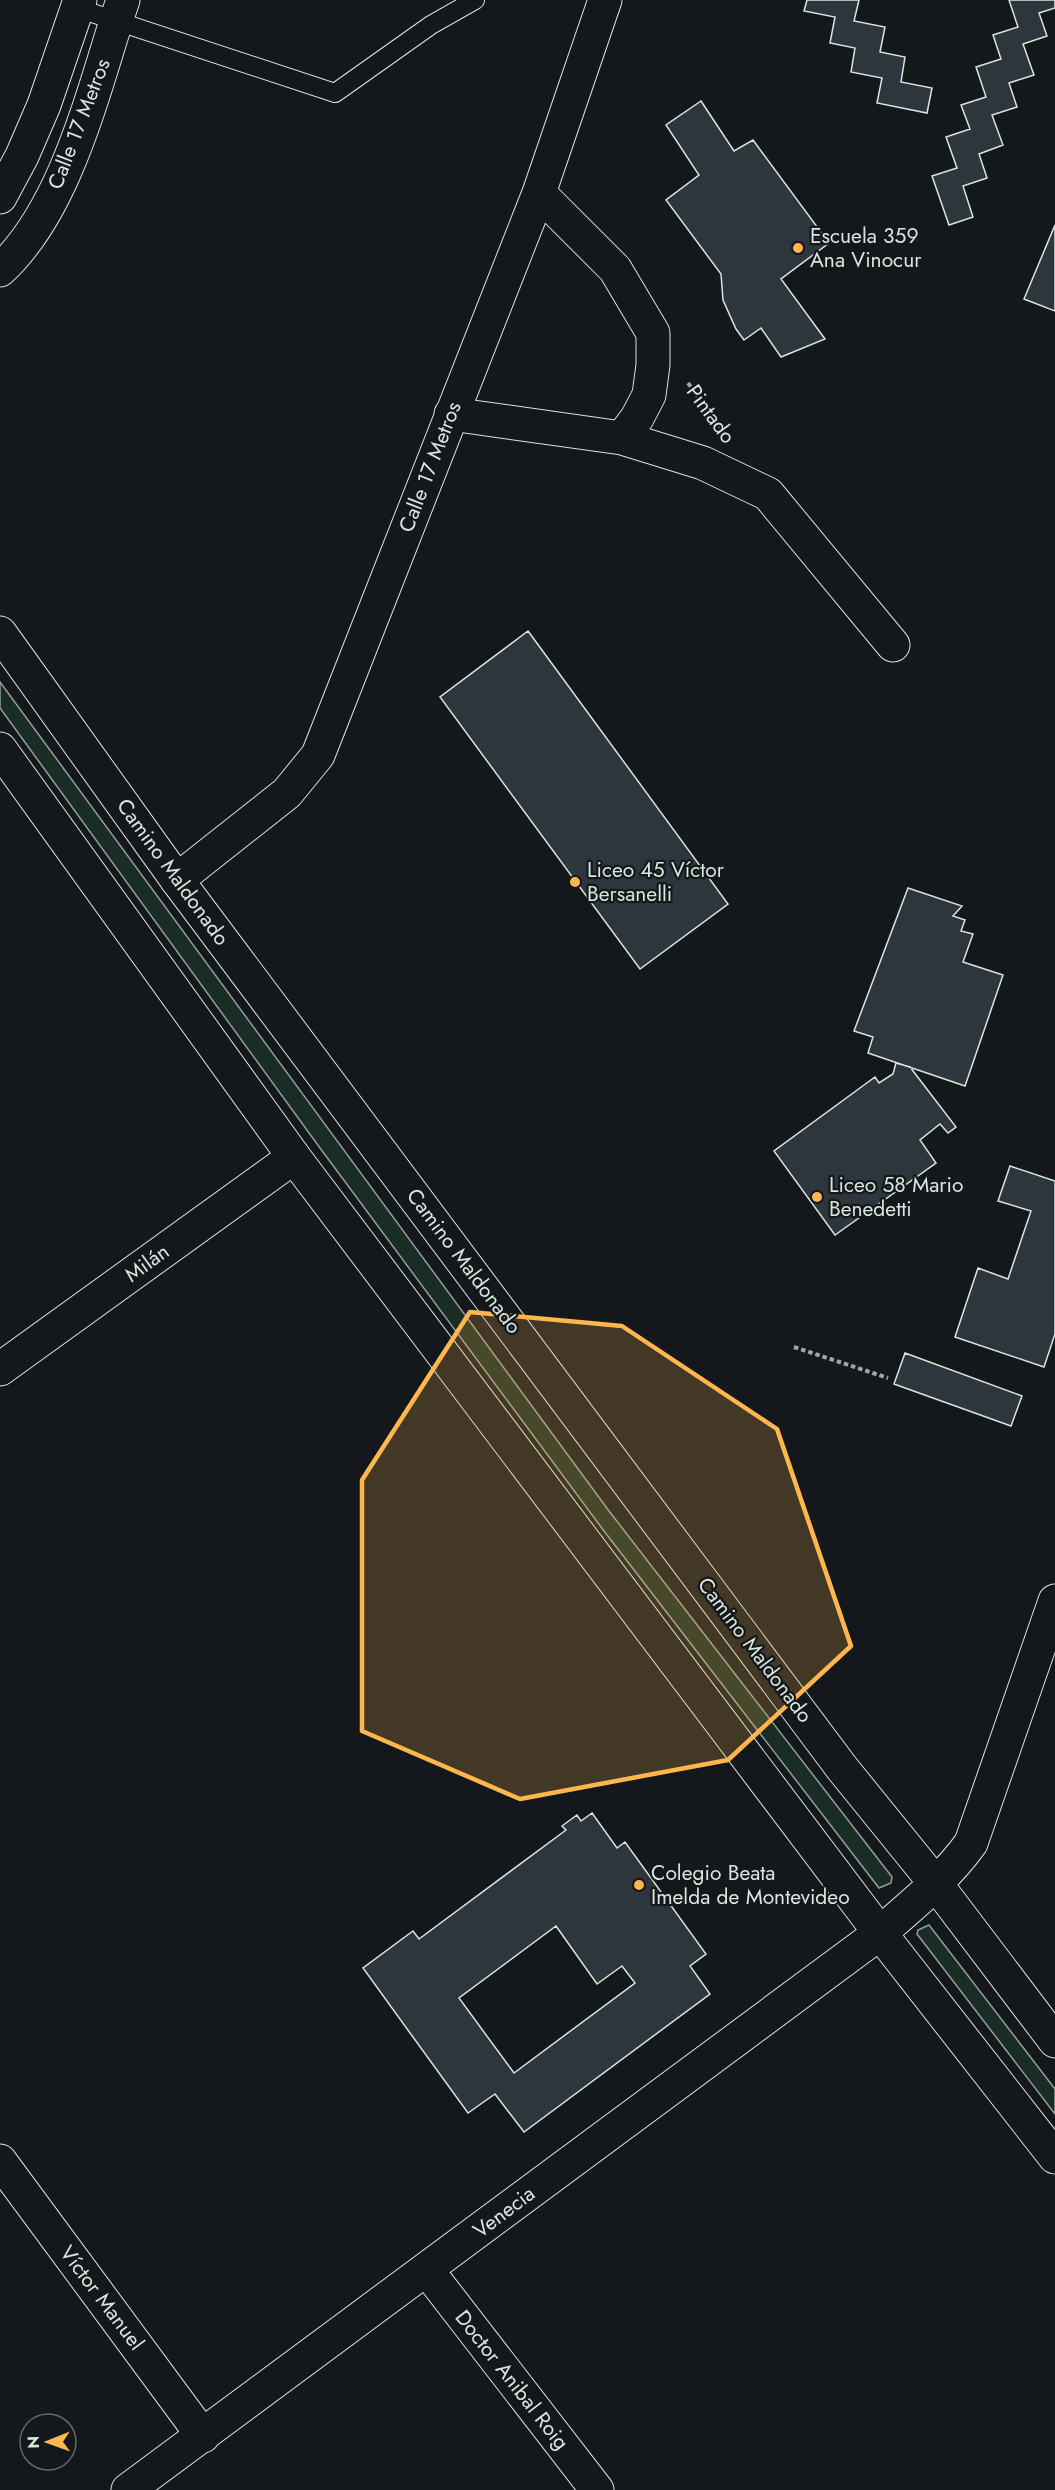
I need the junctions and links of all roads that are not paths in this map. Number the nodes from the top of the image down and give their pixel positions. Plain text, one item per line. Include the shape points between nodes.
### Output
1 (475, 0) edge
2 (605, 0) edge
3 (78, 4) edge
4 (120, 10) edge
5 (539, 193) junction
6 (0, 197) edge
7 (0, 270) edge
8 (451, 414) junction
9 (622, 438) junction
10 (0, 633) edge
11 (893, 645) dead end
12 (0, 749) edge
13 (177, 880) junction
14 (294, 1157) junction
15 (0, 1369) edge
16 (1055, 1601) edge
17 (936, 1884) junction
18 (880, 1933) junction
19 (1055, 2041) edge
20 (1055, 2157) edge
21 (0, 2161) edge
22 (427, 2270) junction
23 (203, 2436) junction
24 (128, 2490) edge
25 (597, 2490) edge

1 - 4 lane via 431,25 335,93
2 - 5 street, Calle 17 Metros
3 - 4 lane
3 - 6 street, Calle 17 Metros via 44,105
4 - 7 street, Calle 17 Metros via 70,161 42,217
5 - 8 street, Calle 17 Metros
5 - 9 street via 615,269 653,333 649,396
8 - 9 street, Pintado
8 - 13 street, Calle 17 Metros via 318,755 287,793
9 - 11 street, Pintado via 703,463 768,494
10 - 13 street, Camino Maldonado
12 - 14 street
13 - 17 street, Camino Maldonado via 842,1768
14 - 15 street, Milán
14 - 18 street
16 - 17 street via 971,1843
17 - 18 street
17 - 19 street, Camino Maldonado
18 - 20 street
18 - 22 street, Venecia
21 - 23 street, Víctor Manuel
22 - 23 street, Venecia
22 - 25 street, Doctor Anibal Roig
23 - 24 street, Venecia

